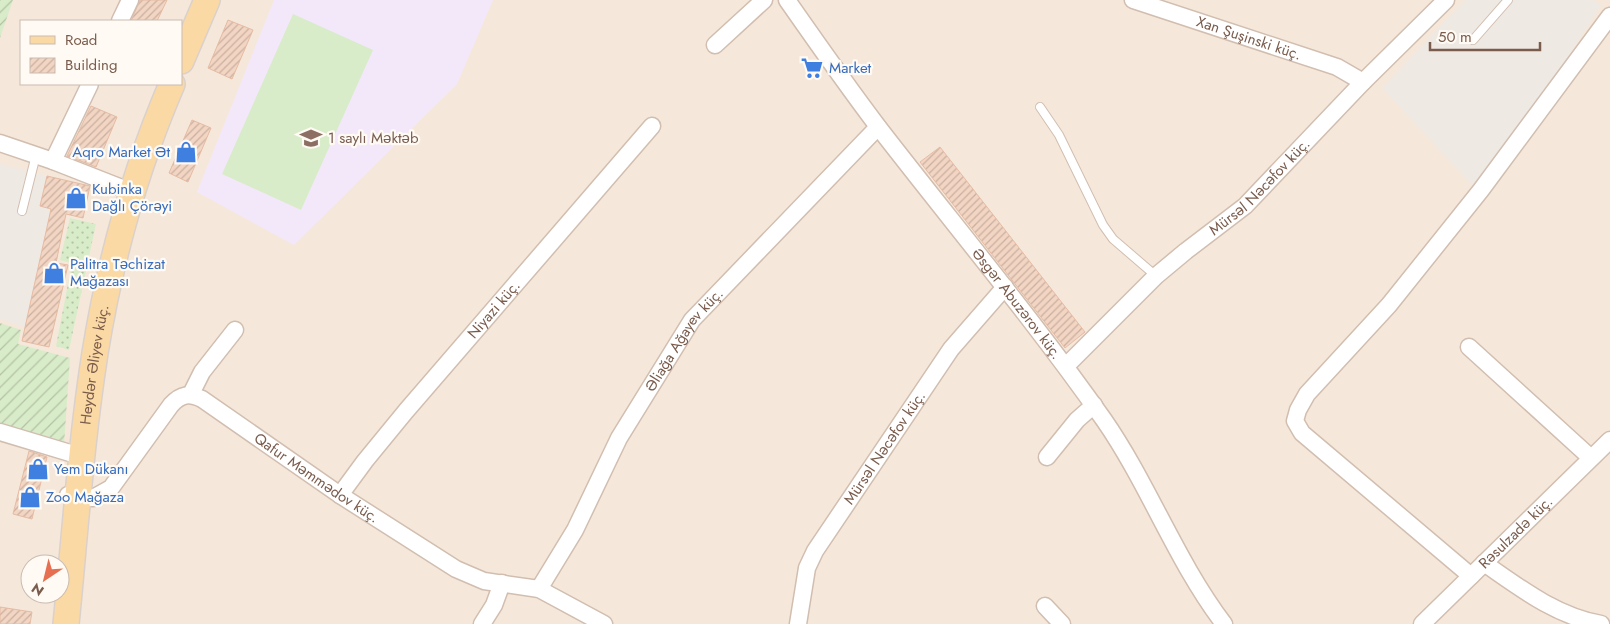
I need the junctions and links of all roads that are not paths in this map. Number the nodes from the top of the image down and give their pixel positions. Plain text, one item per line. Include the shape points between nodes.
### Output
1 (130, 0) edge
2 (192, 0) edge
3 (207, 0) edge
4 (764, 0) edge
5 (787, 0) edge
6 (1134, 0) edge
7 (1446, 0) edge
8 (1508, 0) edge
9 (1610, 16) edge
10 (120, 20) edge
11 (182, 24) edge
12 (1473, 40) dead end
13 (715, 46) dead end
14 (182, 59) edge
15 (1363, 82) junction
16 (90, 85) edge
17 (157, 85) edge
18 (172, 85) edge
19 (1040, 107) dead end
20 (652, 126) dead end
21 (878, 126) junction
22 (0, 143) edge
23 (36, 155) junction
24 (53, 161) junction
25 (125, 190) junction
26 (22, 211) dead end
27 (1156, 276) junction
28 (1005, 287) junction
29 (234, 330) dead end
30 (1470, 347) dead end
31 (1066, 366) junction
32 (191, 394) junction
33 (1094, 405) junction
34 (0, 432) edge
35 (1610, 440) edge
36 (70, 453) junction
37 (1048, 457) dead end
38 (1591, 458) junction
39 (340, 495) junction
40 (73, 496) junction
41 (61, 554) edge
42 (1484, 563) junction
43 (1470, 576) junction
44 (502, 583) junction
45 (539, 589) junction
46 (54, 604) edge
47 (1045, 606) dead end
48 (52, 624) edge
49 (66, 624) edge
50 (482, 624) edge
51 (604, 624) edge
52 (798, 624) edge
53 (1062, 624) edge
54 (1224, 624) edge
55 (1422, 624) edge
56 (1600, 624) edge

1 - 10 street
2 - 11 main road
3 - 14 main road
4 - 13 street
5 - 21 street, Əsgər Abuzərov küç.
6 - 15 street, Xan Şuşinski küç. via 1337,67
7 - 15 street, Mürsəl Nəcəfov küç.
8 - 12 lane
9 - 43 street via 1482,190 1388,305 1307,394 1295,421 1302,433
15 - 27 street, Mürsəl Nəcəfov küç. via 1245,206
16 - 24 street
17 - 25 main road, Heydər Əliyev küç.
18 - 25 main road, Heydər Əliyev küç.
19 - 27 lane via 1059,134 1103,225
20 - 39 street, Niyazi küç. via 406,411
21 - 28 street, Əsgər Abuzərov küç.
21 - 45 street, Əliağa Ağayev küç. via 692,320 619,438 575,530
22 - 23 street
23 - 24 street
23 - 26 lane
24 - 25 street
25 - 36 main road, Heydər Əliyev küç. via 92,299
25 - 40 main road, Heydər Əliyev küç.
27 - 31 street, Mürsəl Nəcəfov küç.
28 - 31 street, Əsgər Abuzərov küç.
28 - 52 street, Mürsəl Nəcəfov küç. via 951,349 815,551 807,568
29 - 32 street via 202,372
30 - 38 street
31 - 33 street, Əsgər Abuzərov küç.
32 - 39 street, Qafur Məmmədov küç.
32 - 40 street via 177,398 171,405 111,488 93,498
33 - 37 street via 1077,420
33 - 54 street, Əsgər Abuzərov küç. via 1138,472 1194,582
34 - 36 street
35 - 38 street, Rəsulzadə küç.
36 - 40 main road, Heydər Əliyev küç.
38 - 42 street, Rəsulzadə küç.
39 - 44 street, Qafur Məmmədov küç. via 456,569 484,581
40 - 41 main road, Heydər Əliyev küç.
40 - 49 main road, Heydər Əliyev küç.
42 - 43 street, Rəsulzadə küç.
42 - 56 street via 1554,608
43 - 55 street, Rəsulzadə küç.
44 - 45 street, Qafur Məmmədov küç.
44 - 50 street
45 - 51 street, Qafur Məmmədov küç.
46 - 48 main road
47 - 53 street

